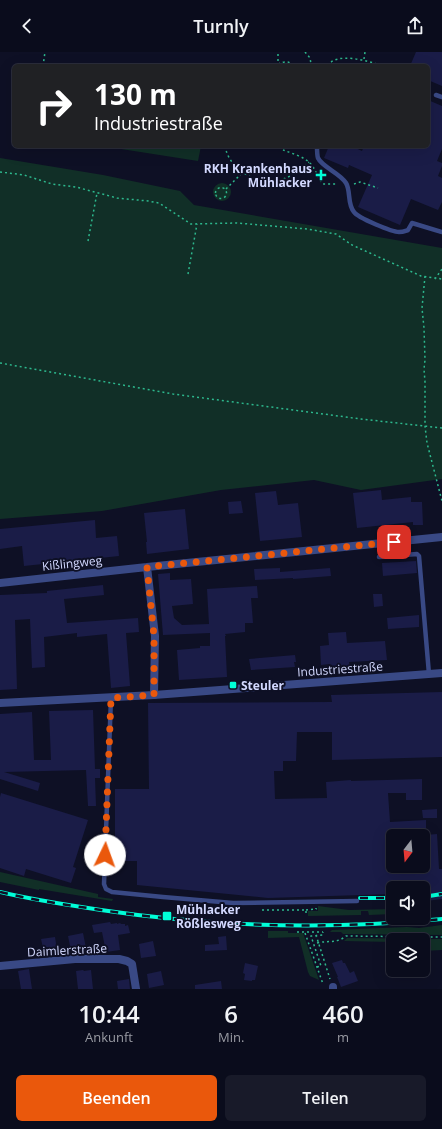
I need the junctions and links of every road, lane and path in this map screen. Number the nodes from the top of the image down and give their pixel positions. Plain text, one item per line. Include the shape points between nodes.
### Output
1 (45, 52) edge
2 (278, 52) edge
3 (305, 52) edge
4 (365, 52) edge
5 (336, 56) dead end
6 (354, 56) dead end
7 (364, 59) junction
8 (43, 64) edge
9 (278, 64) edge
10 (280, 64) edge
11 (292, 64) edge
12 (311, 64) edge
13 (329, 64) edge
14 (377, 64) edge
15 (436, 95) dead end
16 (442, 98) edge
17 (226, 148) edge
18 (317, 148) edge
19 (283, 150) dead end
20 (309, 162) junction
21 (0, 172) edge
22 (242, 173) junction
23 (347, 184) junction
24 (378, 188) dead end
25 (226, 189) junction
26 (97, 193) junction
27 (197, 224) junction
28 (442, 232) edge
29 (88, 241) dead end
30 (442, 269) edge
31 (188, 274) dead end
32 (425, 276) junction
33 (435, 279) junction
34 (442, 279) edge
35 (0, 363) edge
36 (425, 426) junction
37 (442, 428) edge
38 (442, 501) edge
39 (442, 537) edge
40 (379, 557) dead end
41 (147, 567) junction
42 (0, 583) edge
43 (442, 673) edge
44 (429, 674) junction
45 (154, 695) junction
46 (111, 698) junction
47 (0, 703) edge
48 (357, 900) dead end
49 (314, 909) dead end
50 (258, 910) dead end
51 (306, 910) junction
52 (306, 916) dead end
53 (297, 932) dead end
54 (306, 933) dead end
55 (316, 935) junction
56 (442, 937) edge
57 (317, 943) junction
58 (0, 966) edge
59 (317, 967) junction
60 (323, 984) dead end
61 (333, 988) edge
62 (136, 989) edge

1 - 8 path
2 - 9 path
3 - 12 path
4 - 7 path
5 - 13 path
6 - 7 path
7 - 14 path
10 - 11 path via 287,61
15 - 16 lane
17 - 22 path via 229,158
18 - 23 lane via 319,159
19 - 20 path
20 - 22 path via 294,174 275,181 256,179
20 - 23 path via 323,184
21 - 26 path via 24,175 52,184
22 - 25 path
23 - 24 path via 360,182
23 - 28 lane via 351,206 354,213 361,217 394,232 408,230 412,223
25 - 25 path via 225,196 218,197 216,190 222,187
26 - 27 path via 159,204 191,224
26 - 29 path
27 - 31 path
27 - 32 path via 307,229 336,234 352,245
30 - 33 path
32 - 33 path
32 - 36 path via 422,308
33 - 34 path
35 - 36 path via 173,394
36 - 37 path
36 - 38 path
39 - 41 street, Kißlingweg
40 - 44 lane via 417,554 419,556
41 - 42 street, Kißlingweg
41 - 45 street via 154,636
43 - 44 street, Industriestraße
44 - 45 street, Industriestraße
45 - 46 street, Industriestraße
46 - 47 street, Industriestraße
46 - 48 lane via 104,884 106,889 112,892 163,898 233,903
49 - 51 path
50 - 51 path
51 - 52 path
53 - 55 path via 322,932 322,935
54 - 59 path
55 - 57 path
55 - 59 path via 311,936 321,966
56 - 57 path via 346,936 340,941
57 - 61 path
58 - 62 street, Daimlerstraße via 74,959 119,959 132,964
59 - 60 path

